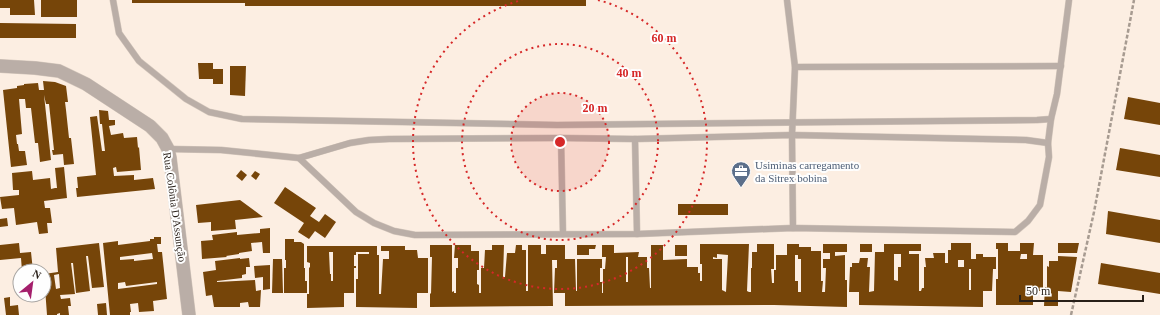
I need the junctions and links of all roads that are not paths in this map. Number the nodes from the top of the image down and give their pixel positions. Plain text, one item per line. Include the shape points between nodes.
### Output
1 (112, 0) edge
2 (787, 0) edge
3 (1069, 0) edge
4 (0, 66) edge
5 (1061, 66) junction
6 (795, 67) junction
7 (1051, 119) junction
8 (793, 122) junction
9 (792, 135) junction
10 (561, 138) junction
11 (635, 140) junction
12 (1048, 143) junction
13 (168, 149) junction
14 (299, 158) junction
15 (793, 228) junction
16 (563, 234) junction
17 (638, 234) junction
18 (189, 315) edge

1 - 8 lane via 118,33 139,61 186,99 210,112 242,119 557,126
2 - 6 lane
3 - 5 lane
4 - 13 street, Rua Colônia D'Assunção via 59,71 86,84 150,126 162,138
5 - 6 lane
5 - 7 lane
6 - 8 lane
7 - 8 lane
7 - 12 lane
8 - 9 lane
9 - 11 lane
9 - 12 lane via 1026,140
9 - 15 lane
10 - 11 lane
10 - 14 lane via 369,140
10 - 16 lane
11 - 17 lane
12 - 15 lane via 1049,157 1040,205 1028,221 1015,232
13 - 14 lane via 222,150
13 - 18 street, Rua Colônia D'Assunção
14 - 16 lane via 356,212 394,231 415,235
15 - 17 lane
16 - 17 lane

